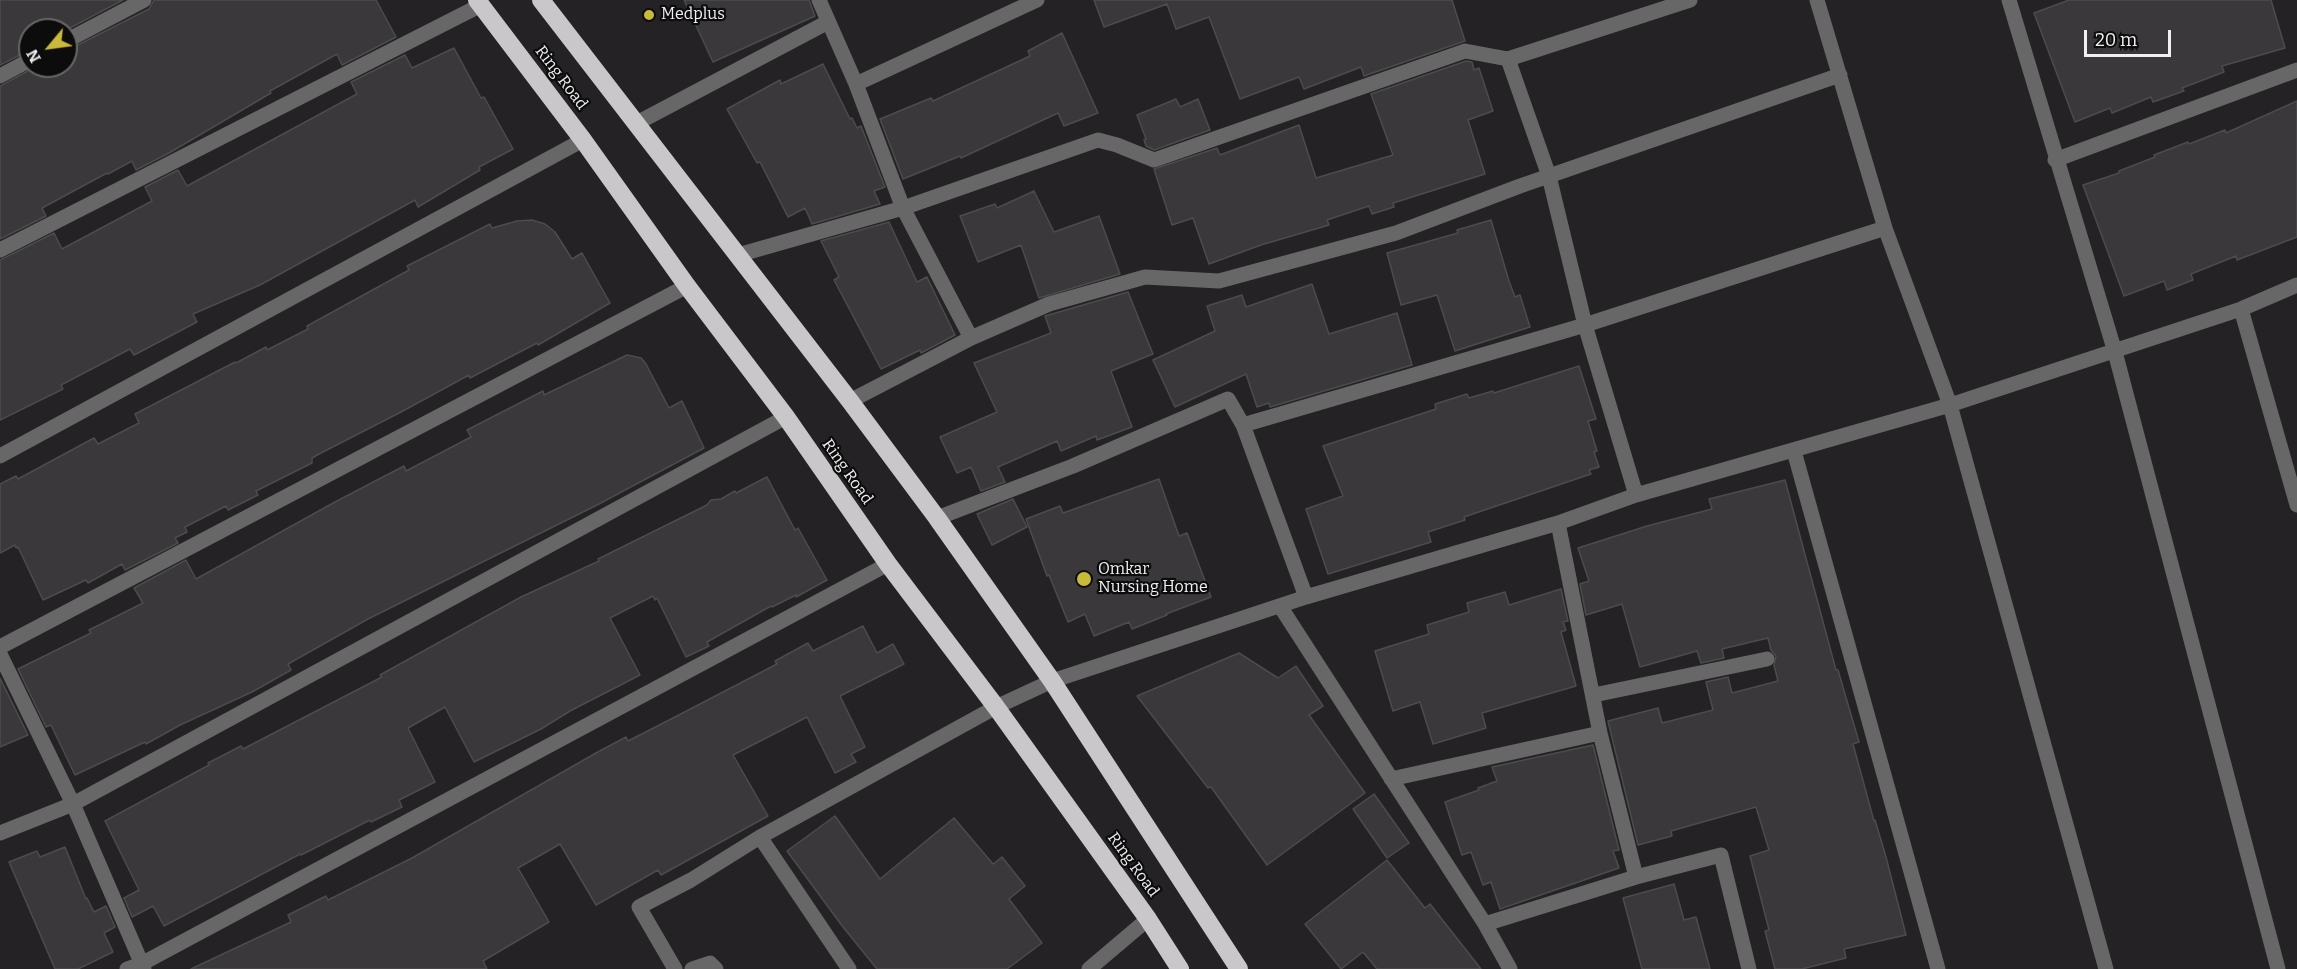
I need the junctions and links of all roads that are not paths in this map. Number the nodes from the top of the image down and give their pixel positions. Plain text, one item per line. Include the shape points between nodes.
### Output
1 (144, 0) edge
2 (541, 0) edge
3 (819, 0) edge
4 (1037, 0) edge
5 (1690, 0) edge
6 (1817, 0) edge
7 (2009, 0) edge
8 (479, 2) edge
9 (828, 22) junction
10 (78, 35) edge
11 (1508, 59) junction
12 (18, 66) edge
13 (2297, 70) edge
14 (1840, 75) junction
15 (0, 76) edge
16 (856, 84) junction
17 (635, 124) junction
18 (583, 140) junction
19 (2055, 160) junction
20 (1549, 176) junction
21 (903, 208) junction
22 (1886, 228) junction
23 (0, 250) edge
24 (738, 255) junction
25 (2297, 285) edge
26 (687, 286) junction
27 (2241, 309) junction
28 (1585, 325) junction
29 (970, 338) junction
30 (2115, 352) junction
31 (850, 401) junction
32 (1950, 405) junction
33 (786, 417) junction
34 (1243, 424) junction
35 (1794, 451) junction
36 (0, 456) edge
37 (1636, 495) junction
38 (2297, 505) edge
39 (936, 518) junction
40 (1558, 524) junction
41 (888, 564) junction
42 (1306, 597) junction
43 (1280, 606) junction
44 (0, 647) edge
45 (0, 654) edge
46 (1767, 659) dead end
47 (1052, 681) junction
48 (1594, 695) junction
49 (996, 707) junction
50 (1600, 733) junction
51 (1391, 779) junction
52 (73, 804) junction
53 (0, 833) edge
54 (760, 837) junction
55 (1636, 877) junction
56 (1148, 919) junction
57 (1485, 924) junction
58 (143, 966) edge
59 (127, 969) edge
60 (675, 969) edge
61 (692, 969) edge
62 (716, 969) edge
63 (849, 969) edge
64 (1089, 969) edge
65 (1180, 969) edge
66 (1239, 969) edge
67 (1510, 969) edge
68 (1749, 969) edge
69 (1938, 969) edge
70 (2106, 969) edge
71 (2278, 969) edge

1 - 10 street
2 - 17 highway, Ring Road
3 - 9 street
4 - 16 street
5 - 11 street
6 - 14 street
7 - 19 street
8 - 18 highway, Ring Road
8 - 23 street
9 - 16 street
9 - 17 street
11 - 20 street
11 - 21 street via 1465,51 1154,160 1098,140
12 - 15 street
13 - 19 street
14 - 20 street
14 - 22 street
16 - 21 street
17 - 24 highway, Ring Road
18 - 26 highway, Ring Road
18 - 36 street
19 - 30 street
20 - 28 street
20 - 29 street via 1396,233 1219,280 1145,277 1049,304
21 - 24 street
21 - 29 street
22 - 28 street
22 - 32 street
24 - 31 highway, Ring Road
25 - 27 street
26 - 33 highway, Ring Road
26 - 44 street
27 - 30 street
27 - 38 street
28 - 34 street
28 - 37 street
29 - 31 street
30 - 32 street
30 - 71 street
31 - 39 highway, Ring Road
32 - 35 street
32 - 70 street
33 - 41 highway, Ring Road
33 - 52 street
34 - 39 street via 1228,399 1072,466
34 - 42 street
35 - 37 street
35 - 69 street
37 - 40 street
39 - 47 highway, Ring Road
40 - 42 street
40 - 48 street
41 - 49 highway, Ring Road
41 - 58 street
42 - 43 street
43 - 47 street
43 - 51 street
45 - 52 street
46 - 48 street
47 - 49 street
47 - 66 highway, Ring Road
48 - 50 street
49 - 54 street
49 - 56 highway, Ring Road
50 - 51 street
50 - 55 street
51 - 57 street
52 - 53 street
52 - 58 street
54 - 60 street via 639,907
54 - 63 street
55 - 57 street
55 - 68 street via 1721,855
56 - 64 street
56 - 65 highway, Ring Road
57 - 67 street
58 - 59 street
61 - 62 street via 711,963

